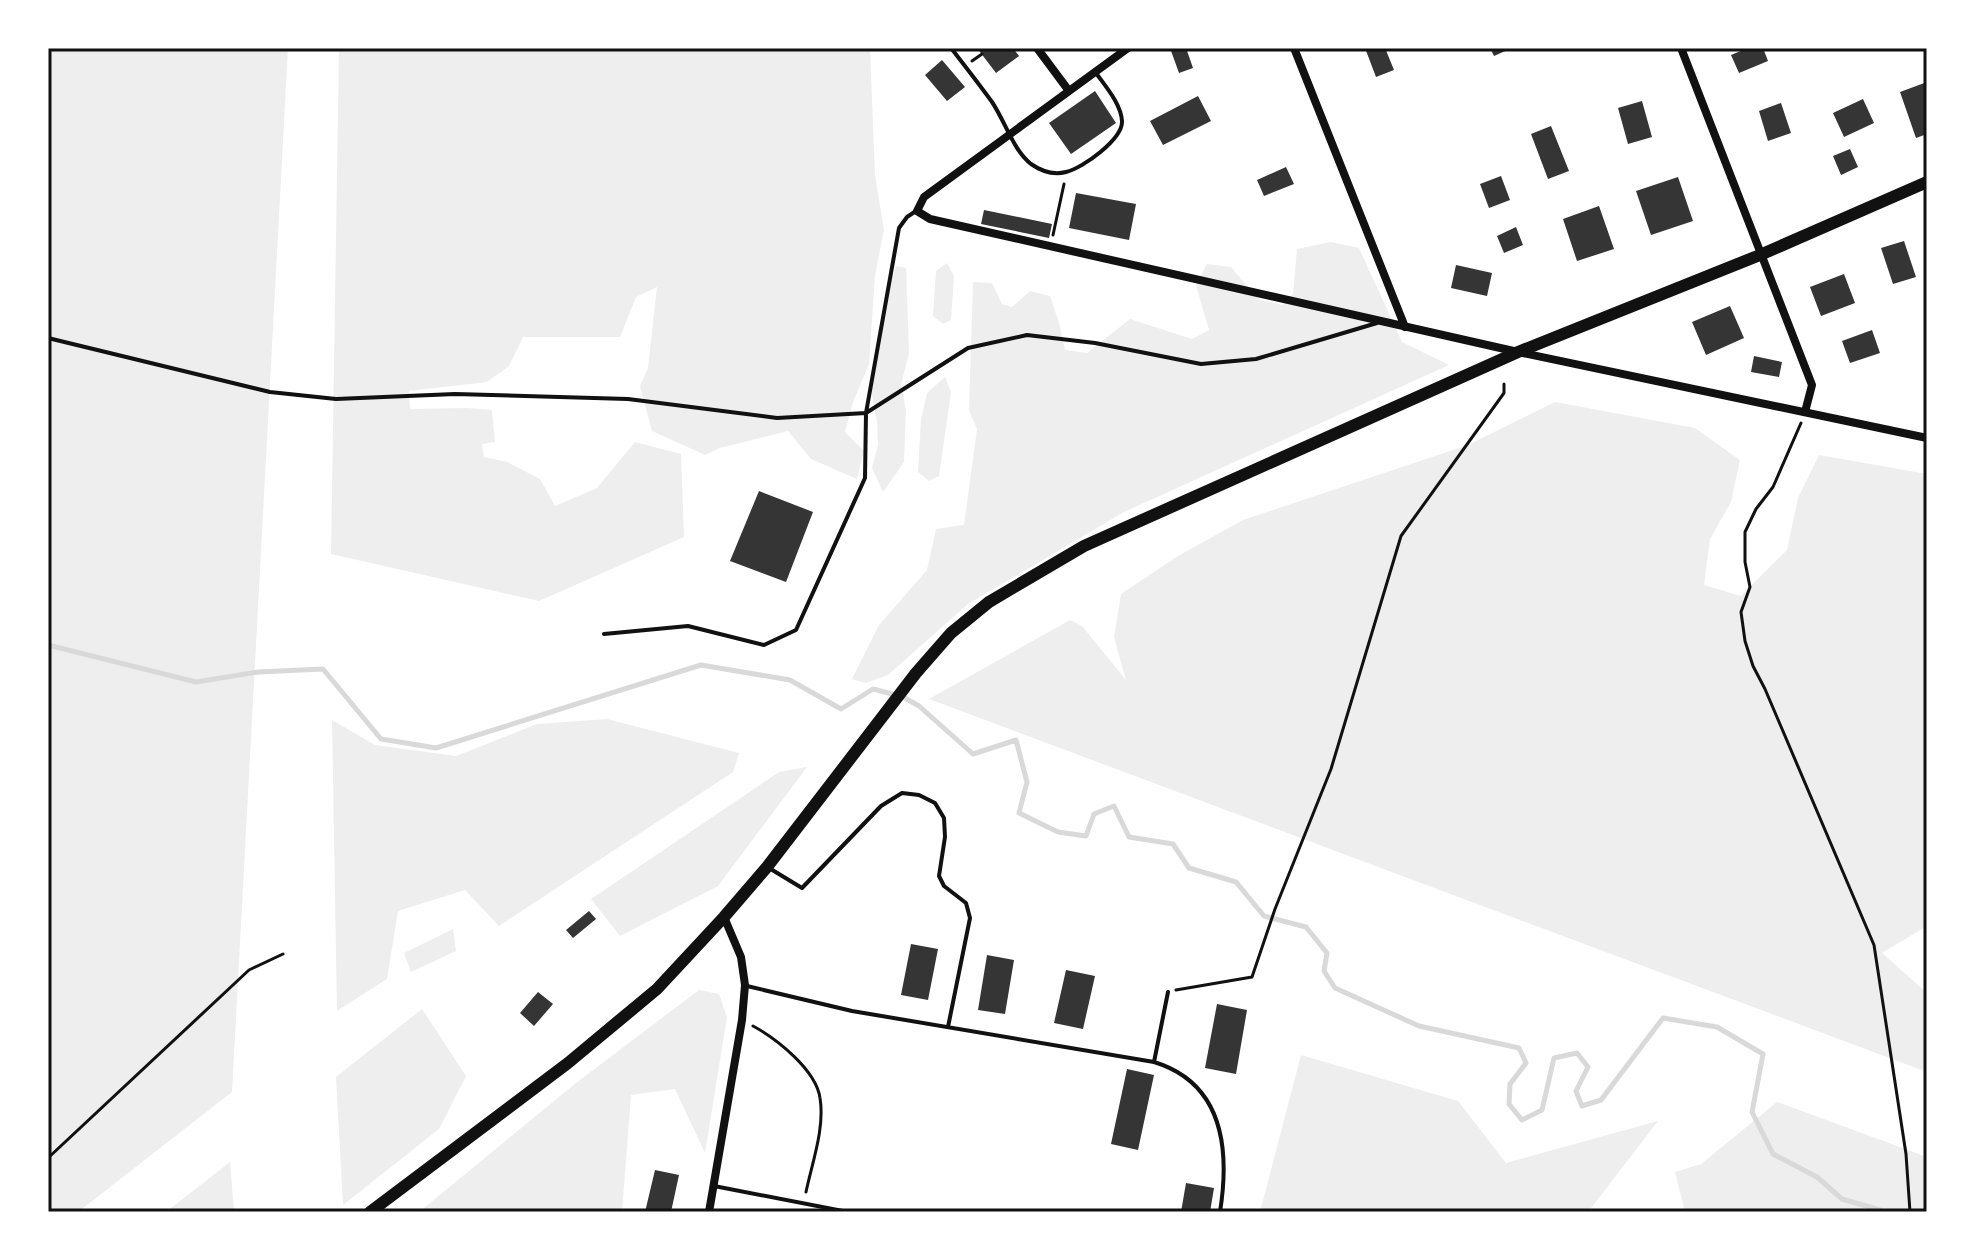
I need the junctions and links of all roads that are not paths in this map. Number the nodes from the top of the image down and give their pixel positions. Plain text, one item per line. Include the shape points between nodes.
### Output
1 (951, 48) edge
2 (1037, 48) edge
3 (1128, 48) edge
4 (1294, 48) edge
5 (1681, 48) edge
6 (1095, 72) junction
7 (1069, 91) junction
8 (1010, 135) junction
9 (1927, 182) edge
10 (917, 211) junction
11 (1760, 255) junction
12 (1381, 321) junction
13 (1405, 327) junction
14 (48, 338) edge
15 (1518, 352) junction
16 (1805, 412) junction
17 (866, 413) junction
18 (1927, 438) edge
19 (604, 634) dead end
20 (767, 867) junction
21 (724, 917) junction
22 (745, 985) junction
23 (1168, 992) road end
24 (948, 1027) junction
25 (1154, 1062) junction
26 (714, 1186) junction
27 (370, 1212) edge
28 (709, 1212) edge
29 (848, 1212) edge
30 (1220, 1212) edge

1 - 8 lane
2 - 7 street
3 - 6 street
4 - 13 street
5 - 11 street
6 - 7 street
6 - 8 lane via 1118,105 1122,119 1115,141 1066,172 1055,173 1029,162
7 - 8 street
8 - 10 street via 924,197
9 - 11 main road
10 - 12 street via 930,219
10 - 17 lane via 899,228
11 - 15 main road
11 - 16 street via 1812,385
12 - 13 street
12 - 17 lane via 1256,359 1201,364 1027,335 968,348
13 - 15 street
14 - 17 lane via 270,392 336,399 486,395 628,399 777,418
15 - 16 street
15 - 20 main road via 1084,546 989,602 951,633 916,673
16 - 18 street
17 - 19 lane via 865,478 796,630 764,645 688,626
20 - 21 main road
20 - 24 lane via 802,888 881,806 902,793 935,803 944,818 939,876 966,903 970,918
21 - 22 street via 741,957
21 - 27 main road via 657,989 609,1029
22 - 24 lane
22 - 26 street
23 - 25 lane
24 - 25 lane
25 - 30 lane via 1196,1084 1212,1107 1223,1145
26 - 28 street
26 - 29 lane

